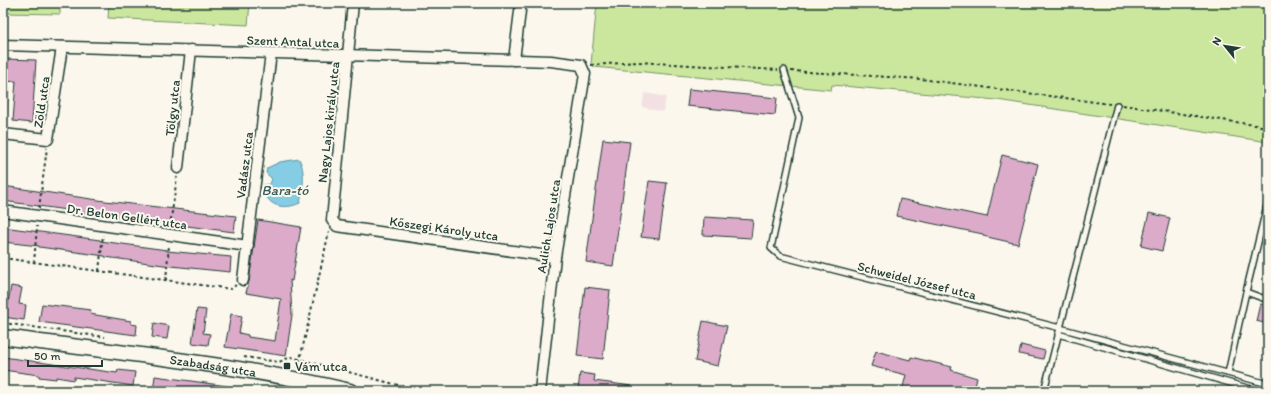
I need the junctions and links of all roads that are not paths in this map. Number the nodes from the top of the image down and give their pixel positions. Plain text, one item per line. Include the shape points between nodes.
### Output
1 (353, 3) edge
2 (521, 3) edge
3 (3, 45) edge
4 (62, 47) junction
5 (191, 50) junction
6 (271, 53) junction
7 (348, 56) junction
8 (514, 60) junction
9 (581, 65) joint
10 (784, 70) road end
11 (1116, 104) road end
12 (3, 134) edge
13 (178, 168) road end
14 (1268, 201) edge
15 (3, 211) edge
16 (332, 220) joint
17 (248, 246) junction
18 (555, 257) junction
19 (243, 280) road end
20 (1246, 292) junction
21 (1268, 300) edge
22 (1060, 328) junction
23 (1058, 334) junction
24 (3, 337) edge
25 (1228, 373) junction
26 (1268, 384) edge
27 (311, 386) edge
28 (350, 391) edge
29 (540, 391) edge
30 (1044, 391) edge
31 (1258, 391) edge

1 - 7 street, Nagy Lajos király utca
2 - 8 street
3 - 4 street, Szent Antal utca
4 - 5 street, Szent Antal utca
4 - 12 street, Zöld utca via 48,139
5 - 6 street, Szent Antal utca
5 - 13 street, Tölgy utca
6 - 7 street, Szent Antal utca
6 - 17 street, Vadász utca
7 - 8 street, Szent Antal utca
7 - 16 street, Nagy Lajos király utca
8 - 9 street, Szent Antal utca
9 - 18 street, Aulich Lajos utca via 585,74
10 - 22 lane, Schweidel József utca via 799,118 771,248 780,256
11 - 22 lane
14 - 20 lane
15 - 17 street, Dr. Belon Gellért utca
16 - 18 street, Kőszegi Károly utca via 337,226
17 - 19 street, Vadász utca
18 - 29 street, Aulich Lajos utca
20 - 21 lane
20 - 25 lane
22 - 23 lane
22 - 25 lane, Schweidel József utca
23 - 30 lane
23 - 31 lane
24 - 27 main road, Szabadság utca via 297,379
25 - 26 lane, Schweidel József utca
27 - 28 main road, Szabadság utca

